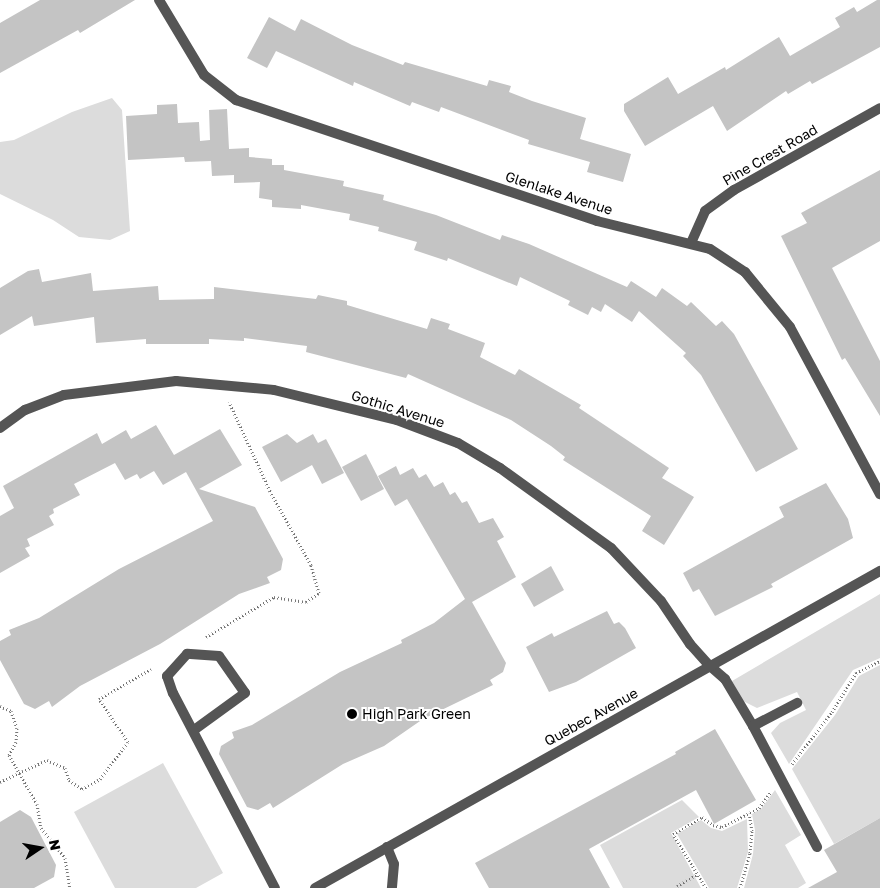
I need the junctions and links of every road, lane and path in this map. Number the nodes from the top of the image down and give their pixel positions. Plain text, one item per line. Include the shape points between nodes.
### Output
1 (158, 0) edge
2 (880, 108) edge
3 (691, 243) junction
4 (229, 402) dead end
5 (0, 428) edge
6 (880, 494) edge
7 (880, 571) edge
8 (199, 641) dead end
9 (157, 665) dead end
10 (710, 666) junction
11 (797, 703) dead end
12 (0, 706) edge
13 (753, 726) junction
14 (194, 730) junction
15 (17, 773) junction
16 (0, 782) edge
17 (748, 813) dead end
18 (387, 847) junction
19 (817, 847) dead end
20 (698, 874) dead end
21 (677, 886) dead end
22 (70, 888) edge
23 (275, 888) edge
24 (315, 888) edge
25 (392, 888) edge
26 (740, 888) edge

1 - 3 street, Glenlake Avenue via 204,75 236,100 597,221
2 - 3 street, Pine Crest Road via 734,190 705,211
3 - 6 street, Glenlake Avenue via 710,249 745,272 790,326
4 - 8 path via 270,492 311,565 319,593 306,602 274,597
5 - 10 street, Gothic Avenue via 25,410 64,395 176,381 274,390 396,420 458,443 500,468 539,492 611,548 661,601 690,644
7 - 10 street, Quebec Avenue
9 - 15 path via 99,699 128,742 100,779 82,789 69,780 66,768 47,760
10 - 13 street, Gothic Avenue via 725,679
10 - 18 street, Quebec Avenue
11 - 13 street
12 - 15 path via 11,711 17,728 16,742 9,755
13 - 19 street, Gothic Avenue
14 - 14 street via 244,693 219,656 186,654 167,676
14 - 23 street
15 - 16 path
15 - 22 path via 37,804 41,828 65,858
17 - 26 path via 752,830 750,853
18 - 24 street, Quebec Avenue
18 - 25 street via 394,864
20 - 21 path

